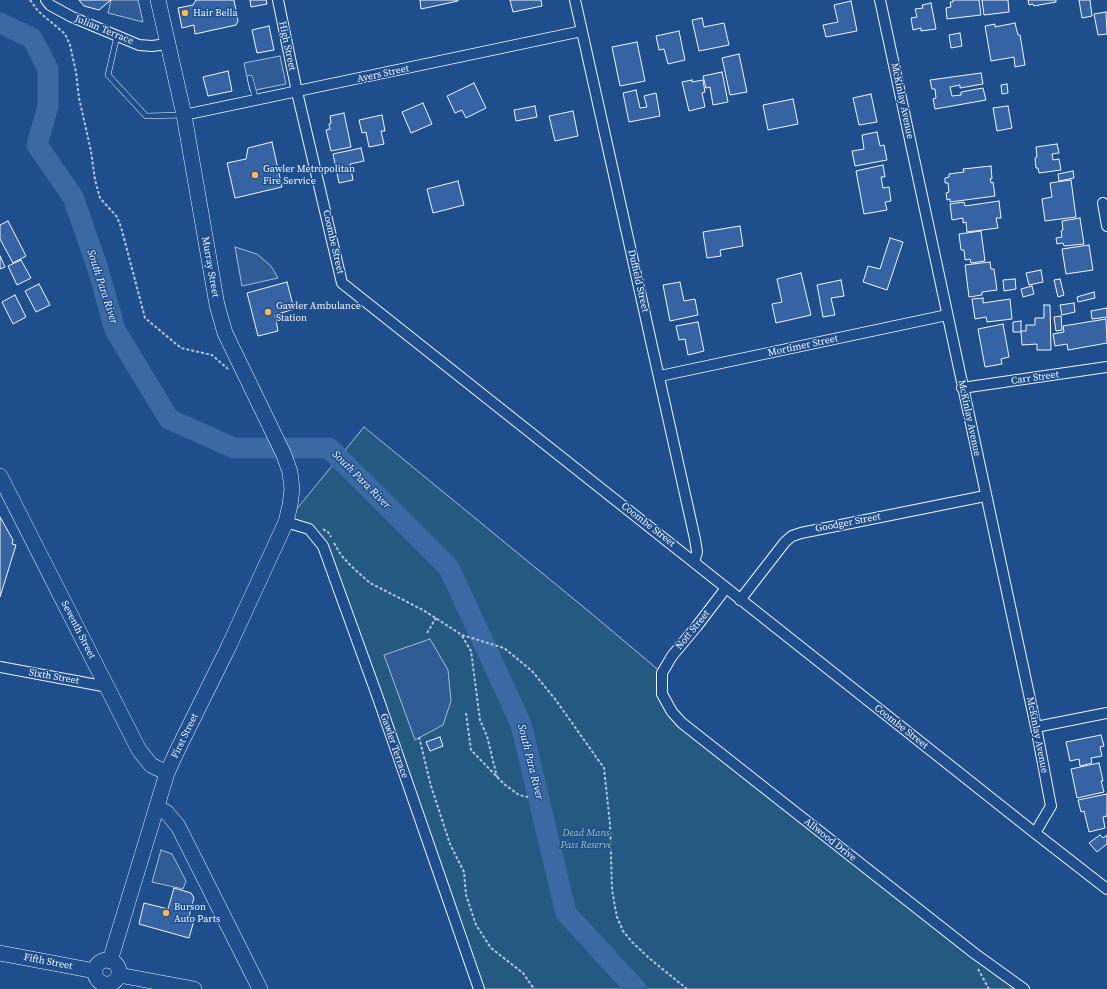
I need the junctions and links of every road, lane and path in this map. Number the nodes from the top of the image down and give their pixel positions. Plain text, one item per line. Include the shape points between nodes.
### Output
1 (30, 0) edge
2 (46, 0) edge
3 (158, 0) edge
4 (278, 0) edge
5 (575, 0) edge
6 (880, 0) edge
7 (582, 31) junction
8 (117, 36) junction
9 (167, 44) junction
10 (250, 78) dead end
11 (297, 92) junction
12 (256, 101) junction
13 (184, 115) junction
14 (1103, 203) dead end
15 (1107, 226) edge
16 (947, 315) junction
17 (1107, 367) edge
18 (228, 369) dead end
19 (660, 376) junction
20 (962, 388) junction
21 (0, 476) edge
22 (985, 496) junction
23 (286, 522) junction
24 (321, 528) dead end
25 (694, 562) junction
26 (726, 588) junction
27 (740, 600) junction
28 (436, 618) junction
29 (427, 632) dead end
30 (462, 635) junction
31 (0, 667) edge
32 (662, 674) joint
33 (108, 687) junction
34 (466, 713) dead end
35 (1107, 713) edge
36 (1036, 728) junction
37 (419, 737) dead end
38 (167, 774) junction
39 (497, 776) junction
40 (528, 797) dead end
41 (157, 807) junction
42 (1035, 833) junction
43 (1107, 889) edge
44 (0, 953) edge
45 (984, 960) junction
46 (110, 961) junction
47 (119, 975) junction
48 (100, 981) edge
49 (255, 988) edge
50 (194, 989) edge
51 (479, 989) edge
52 (534, 989) edge
53 (687, 989) edge
54 (989, 989) edge
55 (1024, 989) edge

1 - 18 path via 38,11 65,34 70,45 95,180 100,198 117,217 121,227 145,318 181,348 212,355
2 - 8 street, Julian Terrace via 72,17
3 - 9 street, Murray Street
4 - 11 street, High Street
5 - 7 street, Duffield Street
6 - 16 street, McKinlay Avenue
7 - 11 street, Ayers Street
7 - 19 street, Duffield Street
8 - 9 street, Julian Terrace via 139,45
8 - 13 lane via 108,75 146,116
9 - 13 street, Murray Street
10 - 12 lane
11 - 12 street, Ayers Street
11 - 25 street, Coombe Street via 342,283
12 - 13 street, Ayers Street
13 - 23 street, Murray Street via 217,305 225,333 290,472 292,489
14 - 15 street
16 - 19 street, Mortimer Street
16 - 20 street, McKinlay Avenue
17 - 20 street, Carr Street
19 - 25 street, Duffield Street via 695,539 697,552
20 - 22 street, McKinlay Avenue
21 - 33 street, Seventh Street
22 - 27 street, Goodger Street via 792,536
22 - 36 street, McKinlay Avenue
23 - 38 street, First Street
23 - 51 street, Gawler Terrace via 309,529 323,546
24 - 28 path via 328,532 341,555 362,576
25 - 26 street, Coombe Street
26 - 27 street, Coombe Street
26 - 32 street, Nott Street via 672,656
27 - 42 street, Coombe Street
28 - 29 path
28 - 30 path
30 - 39 path via 471,651 480,720 487,736
30 - 53 path via 504,648 532,671 604,768 611,830 612,889 617,917 623,931 632,942
31 - 33 street, Sixth Street
32 - 45 street, Allwood Drive via 662,694 682,723
33 - 38 street, Seventh Street via 139,750 151,765
34 - 39 path via 471,750
35 - 36 street
36 - 42 street, McKinlay Avenue via 1051,806
37 - 52 path via 431,786 450,844 464,872 466,895 476,925 491,948 523,973
38 - 41 street, First Street
39 - 40 path via 519,795
41 - 46 street, First Street
41 - 49 street via 166,812 178,826
42 - 43 street, Coombe Street
44 - 48 street, Fifth Street
45 - 54 path via 977,967
45 - 55 street, Allwood Drive
46 - 47 street via 118,968
46 - 48 street via 100,963
47 - 48 street via 111,984
47 - 50 street

